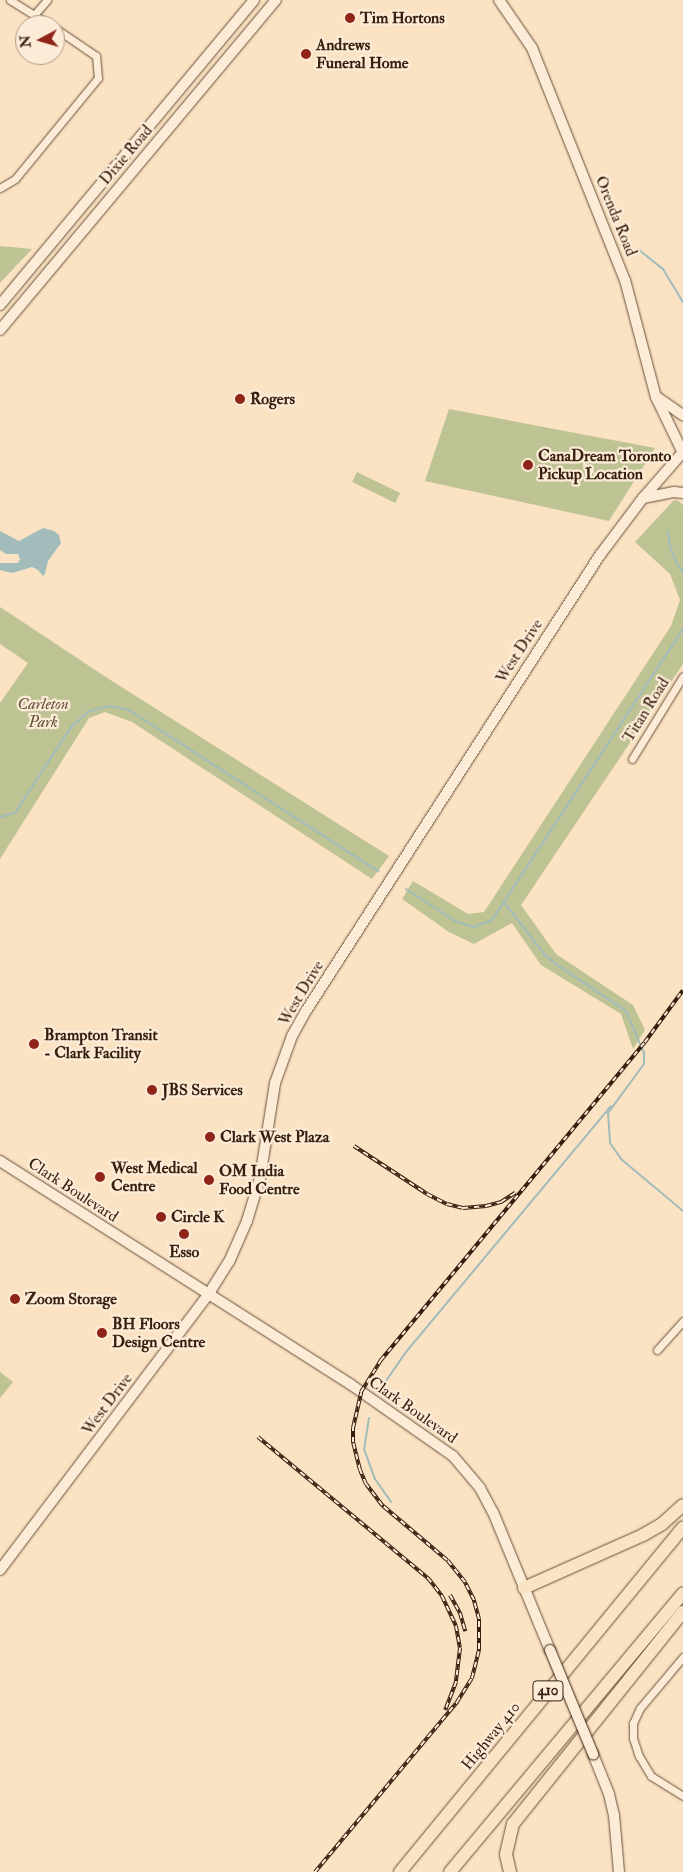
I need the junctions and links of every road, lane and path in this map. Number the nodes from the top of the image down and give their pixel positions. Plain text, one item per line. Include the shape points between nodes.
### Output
1 (10, 0) edge
2 (48, 0) edge
3 (254, 0) edge
4 (276, 0) edge
5 (499, 0) edge
6 (34, 15) joint
7 (65, 35) edge
8 (0, 188) edge
9 (0, 305) edge
10 (0, 330) edge
11 (656, 397) junction
12 (683, 415) edge
13 (683, 453) edge
14 (683, 493) edge
15 (643, 498) junction
16 (683, 676) edge
17 (632, 759) dead end
18 (0, 1161) edge
19 (208, 1295) junction
20 (683, 1321) edge
21 (657, 1350) dead end
22 (683, 1505) edge
23 (683, 1527) edge
24 (0, 1570) edge
25 (524, 1588) junction
26 (683, 1593) edge
27 (683, 1612) edge
28 (683, 1657) edge
29 (683, 1796) edge
30 (487, 1829) junction
31 (414, 1855) junction
32 (392, 1872) edge
33 (400, 1872) edge
34 (450, 1872) edge
35 (462, 1872) edge
36 (510, 1872) edge
37 (619, 1872) edge

1 - 6 street
2 - 6 street
3 - 9 street, Dixie Road
4 - 10 street, Dixie Road
5 - 11 street, Orenda Road via 532,48 618,262 634,308
7 - 8 street via 96,56 98,78 15,179
11 - 12 street
11 - 13 street, Orenda Road
13 - 15 street, West Drive
14 - 15 street
15 - 19 street, West Drive via 575,592 306,1010 292,1036 275,1083 260,1178 247,1221 229,1262
16 - 17 street, Titan Road
18 - 19 street, Clark Boulevard
19 - 24 street, West Drive
19 - 25 street, Clark Boulevard via 350,1384 453,1456 480,1488 494,1512
20 - 21 street
22 - 25 highway via 662,1524 643,1535
23 - 31 highway, Highway 410 / 410
25 - 37 street, Clark Boulevard, bridge via 609,1794
26 - 30 highway, 410
27 - 36 highway via 513,1824 506,1854
28 - 29 street via 640,1708 633,1723 633,1738 638,1756 651,1776
30 - 34 highway, 410
30 - 35 highway
31 - 32 highway
31 - 33 highway, Highway 410 / 410

